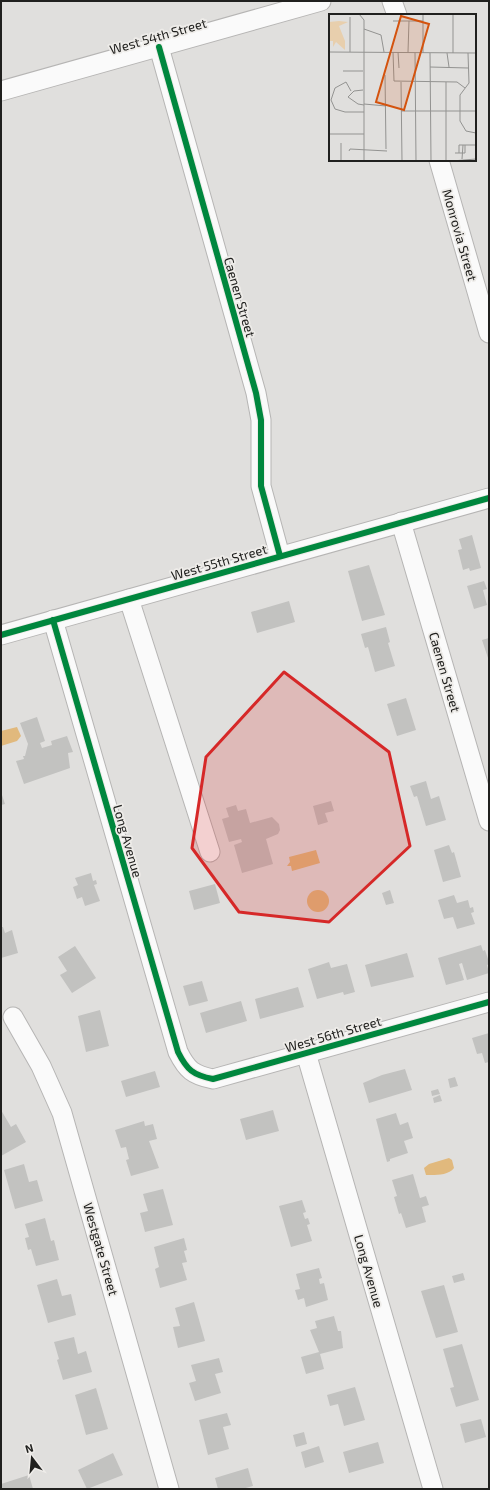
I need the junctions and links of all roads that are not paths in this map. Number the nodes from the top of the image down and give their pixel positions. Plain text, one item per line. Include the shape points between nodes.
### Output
1 (321, 1) edge
2 (392, 1) edge
3 (396, 14) edge
4 (159, 47) junction
5 (1, 91) edge
6 (439, 161) edge
7 (489, 333) edge
8 (489, 498) edge
9 (401, 522) junction
10 (280, 556) junction
11 (129, 599) junction
12 (52, 620) junction
13 (1, 635) edge
14 (489, 821) edge
15 (210, 852) dead end
16 (489, 1002) edge
17 (13, 1017) dead end
18 (306, 1053) junction
19 (185, 1066) joint
20 (169, 1489) edge
21 (433, 1489) edge

1 - 4 street, West 54th Street
2 - 3 street
4 - 5 street, West 54th Street
4 - 10 street, Caenen Street via 256,393 261,420 261,486
6 - 7 street, Monrovia Street
8 - 9 street, West 55th Street
9 - 10 street, West 55th Street
9 - 14 street, Caenen Street
10 - 11 street, West 55th Street
11 - 12 street, West 55th Street
11 - 15 street
12 - 13 street, West 55th Street
12 - 19 street, Long Avenue via 176,1046
16 - 18 street, West 56th Street
17 - 20 street, Westgate Street via 41,1066 62,1112
18 - 19 street, West 56th Street via 213,1079 198,1076
18 - 21 street, Long Avenue

